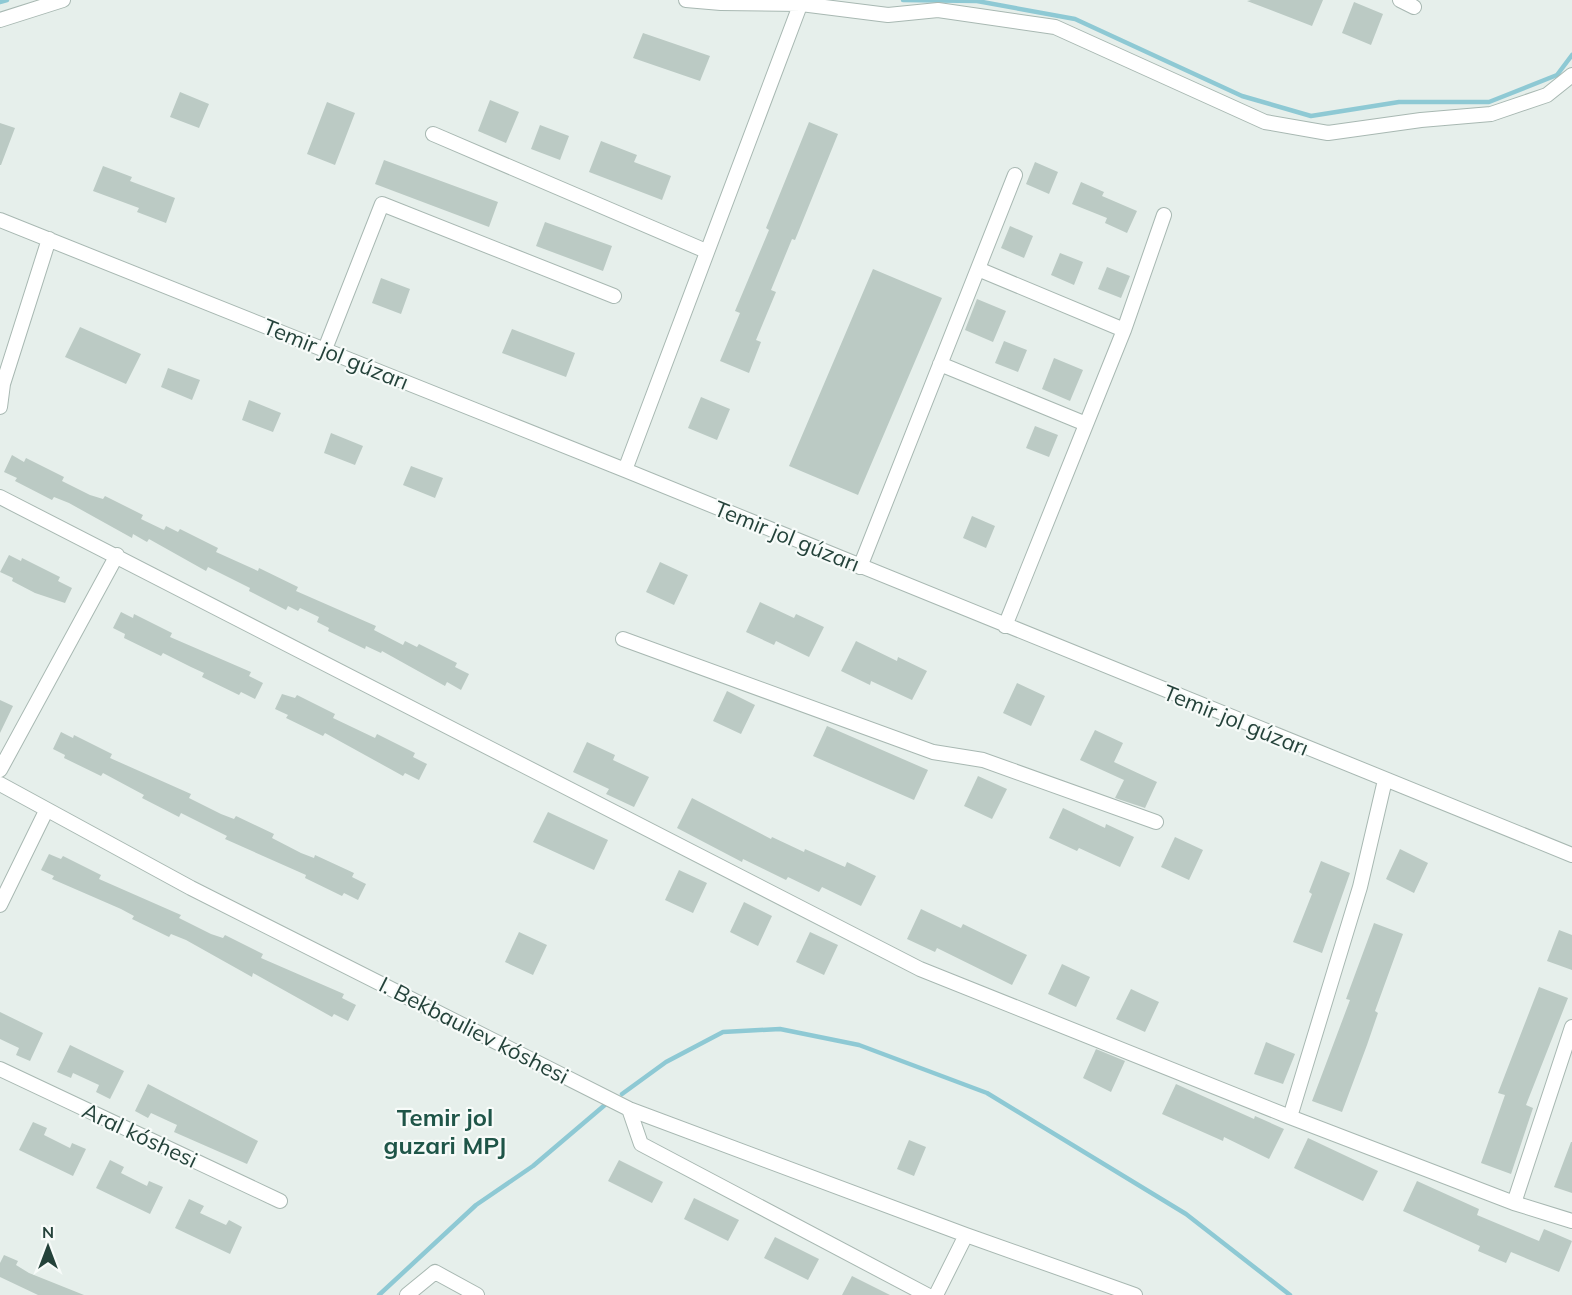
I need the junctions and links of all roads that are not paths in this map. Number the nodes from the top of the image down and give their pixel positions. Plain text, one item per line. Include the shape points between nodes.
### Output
1 (63, 0) edge
2 (686, 0) edge
3 (1400, 0) edge
4 (801, 2) edge
5 (1414, 7) dead end
6 (0, 20) edge
7 (1572, 75) edge
8 (433, 134) dead end
9 (1015, 175) dead end
10 (1164, 215) dead end
11 (0, 220) edge
12 (49, 239) junction
13 (706, 251) junction
14 (978, 269) junction
15 (614, 296) dead end
16 (1124, 330) junction
17 (325, 349) junction
18 (940, 364) junction
19 (0, 407) edge
20 (1086, 424) junction
21 (625, 470) junction
22 (0, 497) edge
23 (117, 555) junction
24 (860, 567) junction
25 (1005, 626) junction
26 (623, 639) dead end
27 (0, 770) edge
28 (1385, 780) junction
29 (0, 784) edge
30 (46, 811) junction
31 (1156, 822) dead end
32 (1572, 855) edge
33 (0, 905) edge
34 (1572, 1027) edge
35 (0, 1069) edge
36 (629, 1108) junction
37 (1290, 1117) junction
38 (280, 1201) dead end
39 (1514, 1203) junction
40 (1572, 1221) edge
41 (966, 1235) junction
42 (407, 1295) edge
43 (477, 1295) edge
44 (927, 1295) edge
45 (936, 1295) edge
46 (1135, 1295) edge

1 - 6 street
2 - 4 street
3 - 5 street
4 - 7 street via 888,15 938,10 1055,27 1265,122 1328,133 1491,114 1547,95
4 - 13 street
8 - 13 street
9 - 14 street
10 - 16 street
11 - 12 street, Temir jol gúzarı
12 - 17 street, Temir jol gúzarı
12 - 19 street via 3,384
13 - 21 street
14 - 16 street
14 - 18 street
15 - 17 street via 382,204
16 - 20 street
17 - 21 street, Temir jol gúzarı
18 - 20 street
18 - 24 street
20 - 25 street
21 - 24 street, Temir jol gúzarı
22 - 23 street
23 - 27 street
23 - 37 street via 920,969
24 - 25 street, Temir jol gúzarı
25 - 28 street, Temir jol gúzarı
26 - 31 street via 933,752 983,760
28 - 32 street, Temir jol gúzarı
28 - 37 street via 1360,887
29 - 30 street, I. Bekbauliev kóshesi
30 - 33 street
30 - 36 street, I. Bekbauliev kóshesi
34 - 39 street
35 - 38 street, Aral kóshesi
36 - 41 street, I. Bekbauliev kóshesi
36 - 44 street via 641,1144
37 - 39 street
39 - 40 street
41 - 45 street
41 - 46 street, I. Bekbauliev kóshesi
42 - 43 street via 435,1272

